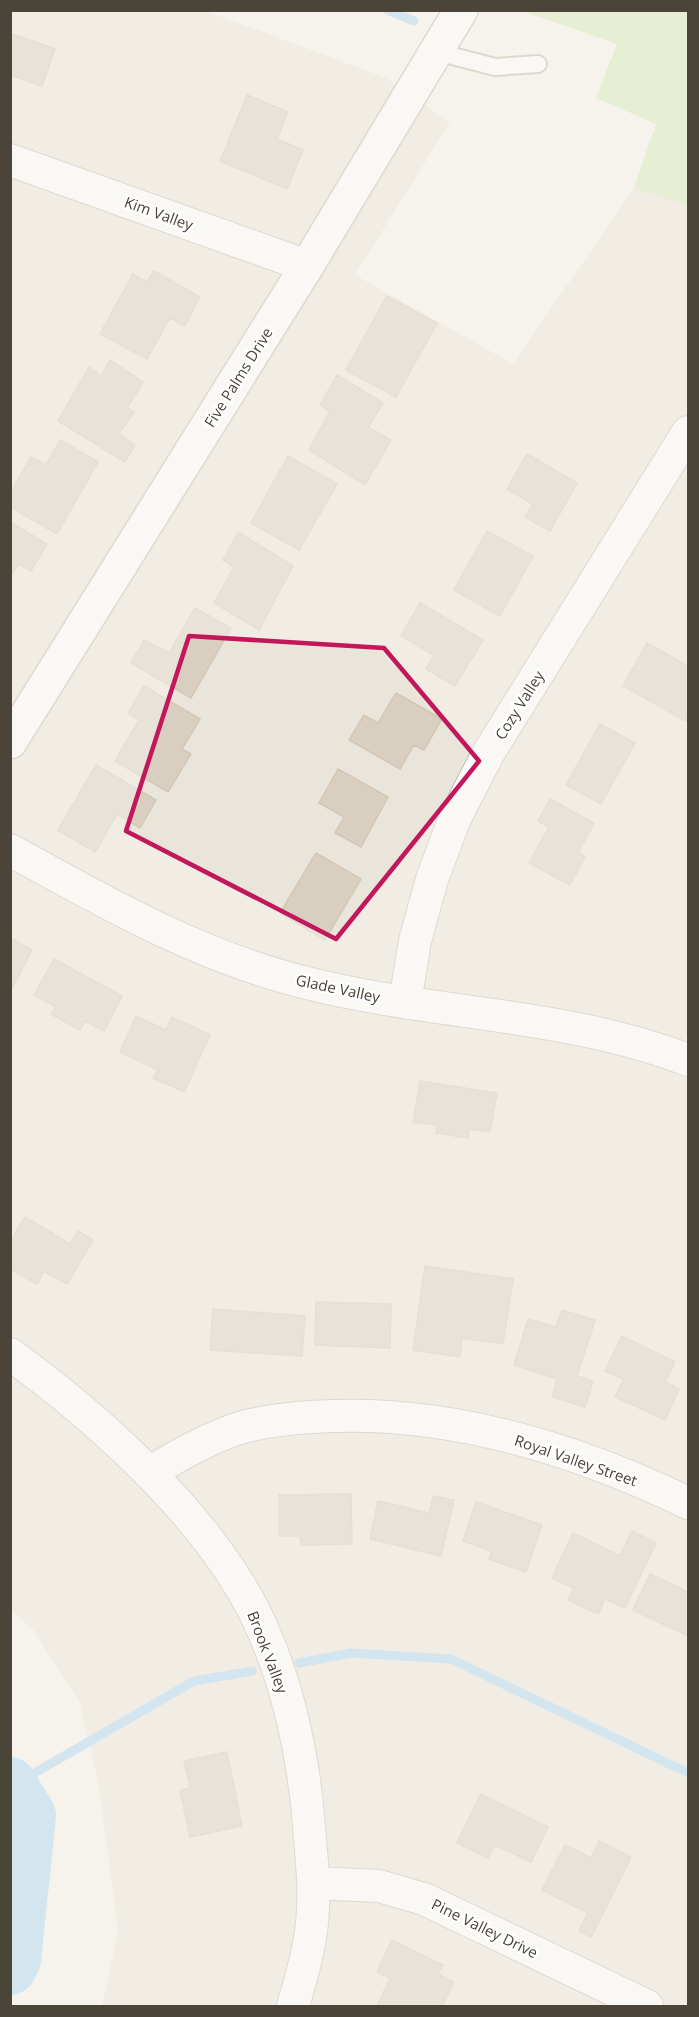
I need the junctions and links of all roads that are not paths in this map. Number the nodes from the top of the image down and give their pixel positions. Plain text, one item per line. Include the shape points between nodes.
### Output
1 (461, 10) edge
2 (437, 52) junction
3 (538, 64) dead end
4 (10, 160) edge
5 (307, 266) junction
6 (688, 432) edge
7 (10, 742) edge
8 (10, 850) edge
9 (405, 1002) junction
10 (688, 1060) edge
11 (10, 1354) edge
12 (149, 1473) junction
13 (688, 1503) edge
14 (313, 1883) junction
15 (293, 2007) edge
16 (647, 2007) edge

1 - 2 street, Five Palms Drive
2 - 3 lane via 495,67
2 - 5 street, Five Palms Drive
4 - 5 street, Kim Valley
5 - 7 street, Five Palms Drive
6 - 9 street, Cozy Valley via 489,752 455,818 423,911
8 - 9 street, Glade Valley via 168,935 212,953 306,983
9 - 10 street, Glade Valley via 586,1030
11 - 12 street, Brook Valley via 118,1441
12 - 13 street, Royal Valley Street via 189,1449 242,1427 287,1417 372,1415 446,1422 537,1443
12 - 14 street, Brook Valley via 200,1532 255,1613 290,1713 300,1758 308,1804
14 - 15 street, Brook Valley via 310,1944
14 - 16 street, Pine Valley Drive via 379,1886 424,1899

